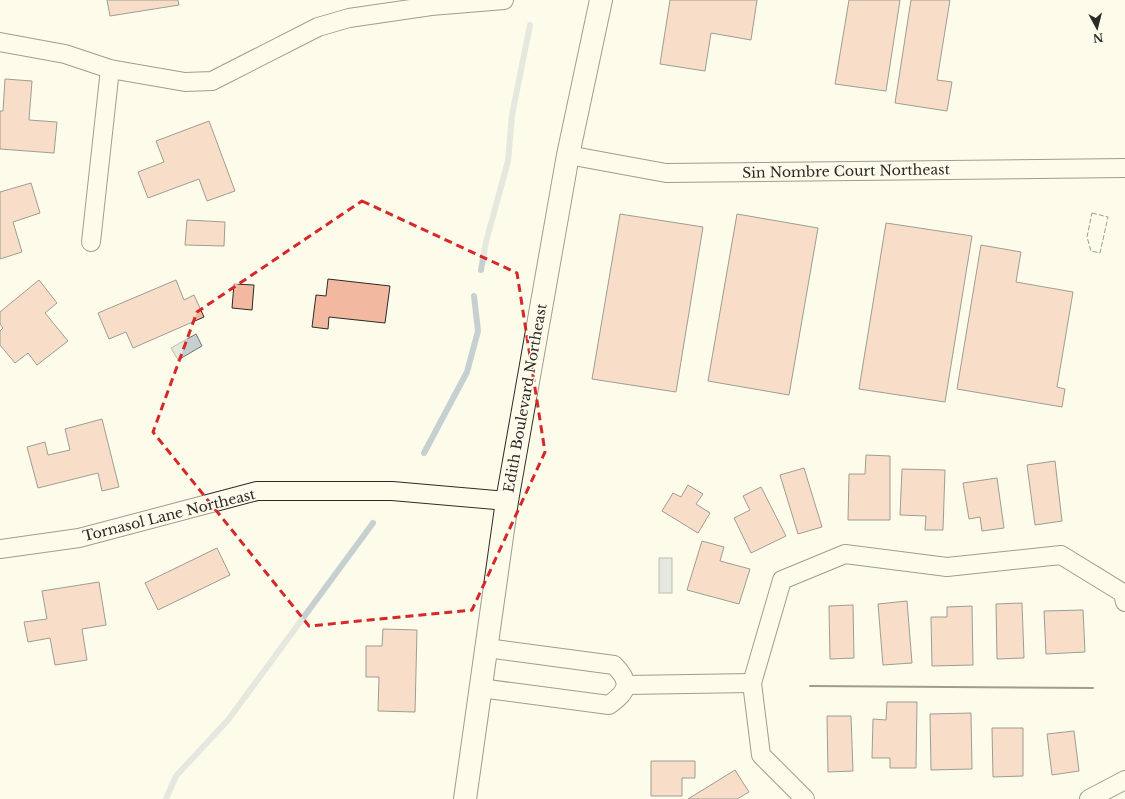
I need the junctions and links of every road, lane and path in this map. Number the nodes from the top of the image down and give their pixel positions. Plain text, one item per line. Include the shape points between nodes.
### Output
1 (504, 0) edge
2 (601, 0) edge
3 (0, 42) edge
4 (110, 69) junction
5 (568, 155) junction
6 (1125, 168) edge
7 (91, 242) dead end
8 (507, 501) junction
9 (0, 549) edge
10 (1125, 602) edge
11 (487, 648) junction
12 (752, 683) junction
13 (626, 685) junction
14 (480, 688) junction
15 (1125, 780) edge
16 (465, 799) edge
17 (805, 799) edge
18 (1089, 799) edge

1 - 4 street via 431,6 349,18 318,27 212,81 185,82
2 - 5 street, Edith Boulevard Northeast
3 - 4 street via 65,54
4 - 7 street
5 - 6 street, Sin Nombre Court Northeast via 666,173
5 - 8 street, Edith Boulevard Northeast
8 - 9 street, Tornasol Lane Northeast via 392,491 257,491 79,538
8 - 11 street, Edith Boulevard Northeast
10 - 12 street via 1123,593 1061,555 947,567 845,554 782,580
11 - 13 street via 614,665 622,673
11 - 14 street, Edith Boulevard Northeast
12 - 13 street
12 - 17 street via 761,756
13 - 14 street via 622,695 609,705
14 - 16 street, Edith Boulevard Northeast
15 - 18 street

